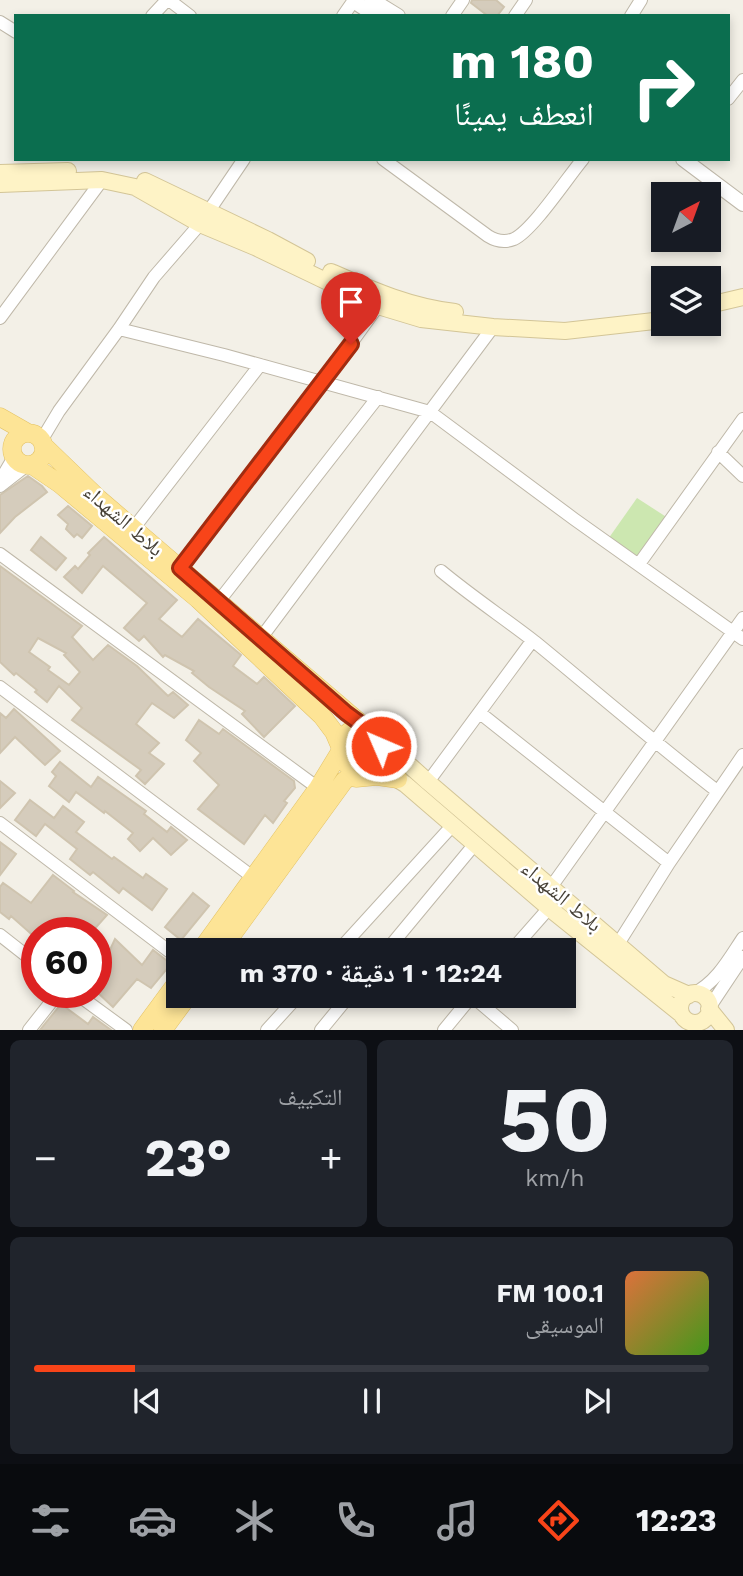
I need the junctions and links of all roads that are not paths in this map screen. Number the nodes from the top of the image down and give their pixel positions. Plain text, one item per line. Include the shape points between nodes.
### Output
1 (168, 0) edge
2 (356, 4) edge
3 (154, 14) edge
4 (187, 14) edge
5 (373, 14) edge
6 (391, 14) edge
7 (743, 80) edge
8 (730, 96) edge
9 (243, 161) edge
10 (386, 161) edge
11 (581, 161) edge
12 (686, 161) edge
13 (701, 161) edge
14 (25, 166) edge
15 (0, 173) edge
16 (102, 180) junction
17 (0, 184) edge
18 (743, 194) edge
19 (743, 204) edge
20 (204, 218) junction
21 (743, 297) edge
22 (721, 302) edge
23 (379, 306) junction
24 (743, 307) edge
25 (721, 311) edge
26 (651, 313) edge
27 (0, 318) edge
28 (651, 322) edge
29 (493, 327) junction
30 (119, 330) junction
31 (260, 365) junction
32 (323, 382) junction
33 (378, 397) junction
34 (430, 412) junction
35 (0, 417) edge
36 (743, 419) edge
37 (36, 438) junction
38 (718, 452) junction
39 (17, 456) edge
40 (743, 476) edge
41 (0, 481) edge
42 (0, 486) edge
43 (133, 529) junction
44 (0, 554) edge
45 (639, 564) junction
46 (180, 568) junction
47 (441, 571) dead end
48 (219, 601) junction
49 (743, 618) edge
50 (738, 636) edge
51 (261, 638) junction
52 (533, 640) junction
53 (0, 687) edge
54 (346, 713) junction
55 (480, 713) junction
56 (330, 725) junction
57 (371, 732) junction
58 (654, 743) junction
59 (340, 749) junction
60 (743, 755) edge
61 (350, 772) junction
62 (398, 779) junction
63 (428, 782) junction
64 (318, 788) junction
65 (717, 791) junction
66 (605, 813) junction
67 (0, 823) edge
68 (452, 826) junction
69 (474, 845) junction
70 (669, 863) junction
71 (254, 878) junction
72 (551, 887) junction
73 (548, 908) junction
74 (0, 935) edge
75 (743, 937) edge
76 (210, 938) edge
77 (230, 938) edge
78 (350, 938) edge
79 (397, 938) edge
80 (522, 938) edge
81 (618, 944) junction
82 (166, 949) edge
83 (21, 951) edge
84 (743, 957) edge
85 (718, 984) junction
86 (691, 994) junction
87 (166, 997) edge
88 (46, 1008) edge
89 (96, 1008) edge
90 (179, 1008) edge
91 (287, 1008) edge
92 (339, 1008) edge
93 (462, 1008) edge
94 (486, 1008) edge
95 (709, 1009) junction
96 (681, 1014) junction
97 (325, 1025) edge
98 (700, 1027) edge
99 (29, 1030) edge
100 (126, 1030) edge
101 (142, 1030) edge
102 (163, 1030) edge
103 (267, 1030) edge
104 (340, 1030) edge
105 (444, 1030) edge
106 (512, 1030) edge
107 (726, 1030) edge

1 - 3 street
1 - 4 street
2 - 5 street
2 - 6 street
7 - 8 street
9 - 20 street
10 - 11 street via 495,241 506,241 529,227
12 - 19 street
13 - 18 street
14 - 15 main road
14 - 20 main road via 139,178
16 - 17 main road
16 - 20 main road via 135,187
16 - 27 street
20 - 23 main road
20 - 26 main road via 413,305 561,322
20 - 30 street via 154,277
21 - 22 main road
23 - 29 main road via 421,319
23 - 32 street
24 - 25 main road
28 - 29 main road via 575,331
29 - 34 street
30 - 31 street
30 - 37 street
31 - 32 street
31 - 43 street
32 - 33 street
32 - 46 street
33 - 34 street
33 - 48 street
34 - 45 street
34 - 51 street
35 - 37 main road, بلاط الشهداء
36 - 38 street
37 - 39 main road via 18,437 14,441
37 - 39 main road via 43,455
37 - 43 main road, بلاط الشهداء
38 - 40 street
38 - 45 street
39 - 41 street
39 - 42 street
39 - 56 main road, بلاط الشهداء via 60,484 198,599
43 - 46 main road, بلاط الشهداء
44 - 64 street
45 - 50 street
46 - 48 main road, بلاط الشهداء
47 - 52 street
48 - 51 main road, بلاط الشهداء
49 - 50 street
50 - 58 street
51 - 54 main road, بلاط الشهداء
52 - 55 street
52 - 58 street
53 - 71 street
54 - 56 main road
54 - 57 main road, بلاط الشهداء
55 - 63 street
55 - 66 street
56 - 59 main road, بلاط الشهداء
57 - 59 main road via 354,728 344,735
57 - 61 main road via 381,746 380,757
57 - 63 main road, بلاط الشهداء
58 - 65 street
58 - 66 street
59 - 61 main road
60 - 65 street
61 - 62 main road
61 - 62 main road, بلاط الشهداء via 383,771
61 - 64 main road
61 - 77 main road
62 - 68 main road, بلاط الشهداء
63 - 72 main road, بلاط الشهداء
64 - 71 main road
65 - 70 street
66 - 70 street
66 - 72 street
67 - 82 street
68 - 69 main road, بلاط الشهداء
68 - 78 street
69 - 73 main road, بلاط الشهداء
69 - 79 street
70 - 81 street
71 - 76 main road
72 - 81 main road, بلاط الشهداء
73 - 80 street
73 - 96 main road, بلاط الشهداء
74 - 83 street
75 - 85 street
81 - 86 main road, بلاط الشهداء via 664,984
84 - 85 street
85 - 86 street
85 - 95 street
86 - 95 main road via 704,997
86 - 96 main road via 680,1005
87 - 101 main road
88 - 99 street
89 - 100 street
90 - 102 main road
91 - 103 street
92 - 97 street
93 - 105 street
94 - 106 street
95 - 98 main road
95 - 107 main road
96 - 98 main road
97 - 104 street

